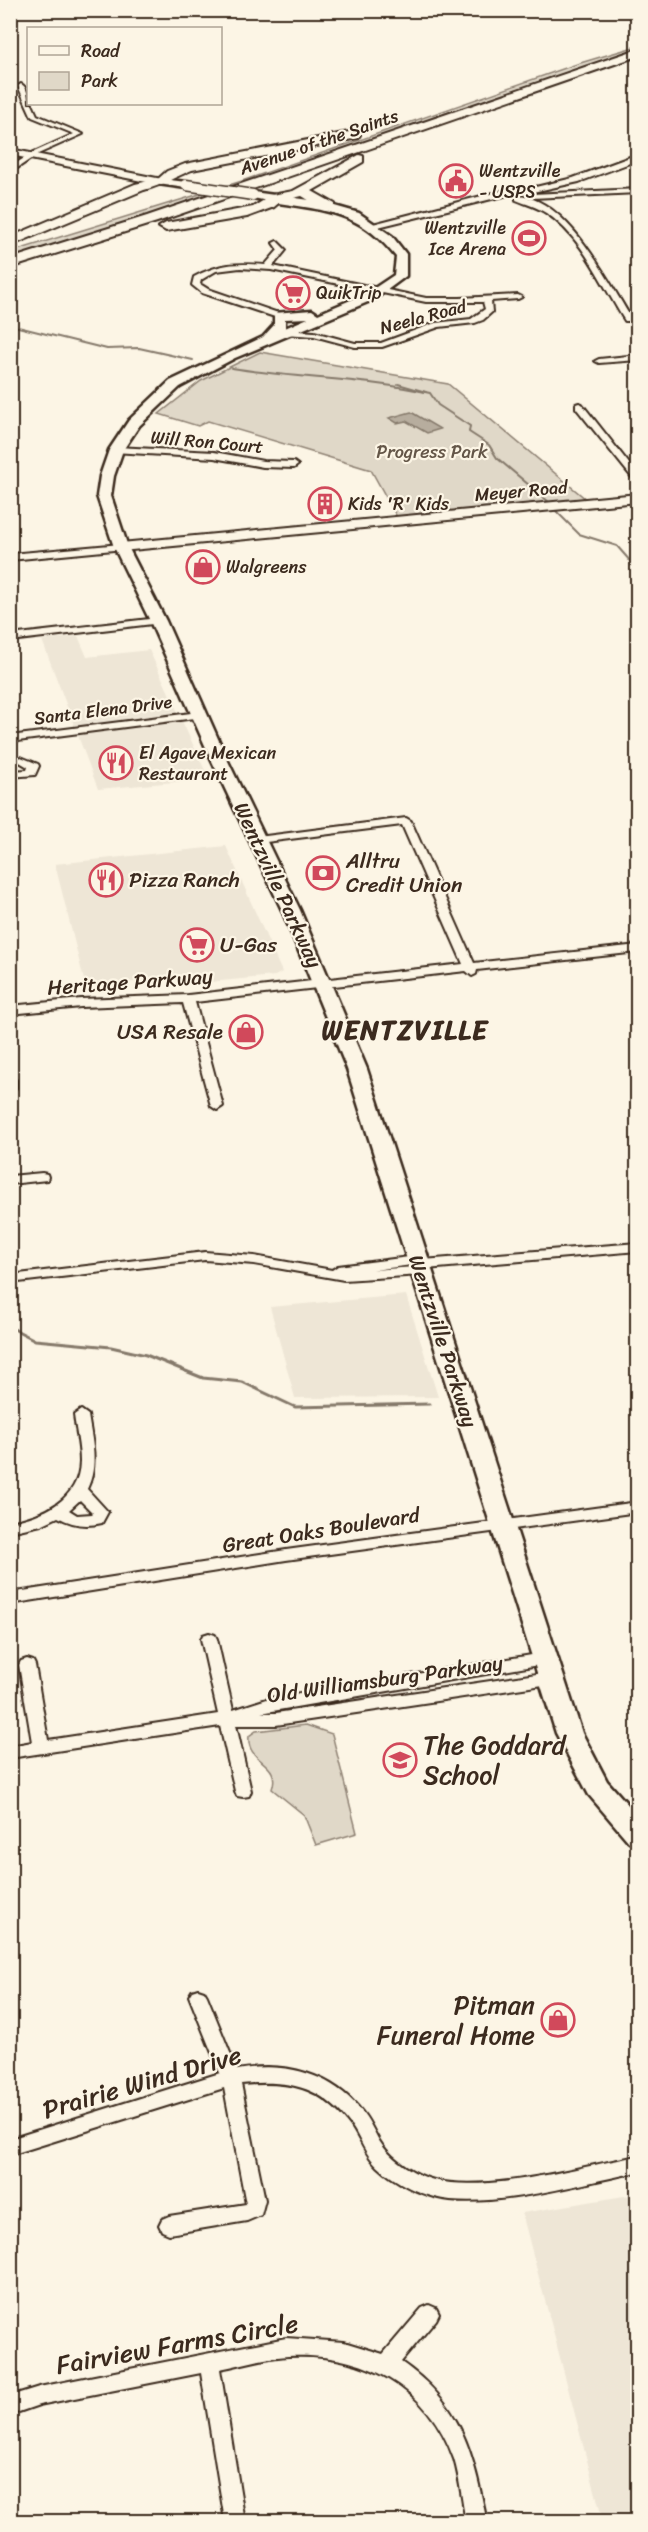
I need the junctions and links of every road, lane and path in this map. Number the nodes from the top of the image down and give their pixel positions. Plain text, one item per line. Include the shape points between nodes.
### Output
1 (638, 43) edge
2 (638, 52) edge
3 (21, 86) dead end
4 (27, 100) edge
5 (29, 105) edge
6 (426, 124) junction
7 (382, 129) junction
8 (46, 148) junction
9 (10, 152) edge
10 (31, 157) junction
11 (638, 157) edge
12 (62, 164) junction
13 (75, 166) junction
14 (13, 169) edge
15 (179, 170) junction
16 (126, 176) junction
17 (162, 182) junction
18 (136, 189) junction
19 (568, 189) junction
20 (305, 190) junction
21 (638, 191) edge
22 (524, 195) junction
23 (277, 198) junction
24 (313, 204) junction
25 (330, 207) junction
26 (263, 208) junction
27 (374, 225) junction
28 (10, 242) edge
29 (277, 243) dead end
30 (10, 250) edge
31 (49, 252) junction
32 (10, 264) edge
33 (268, 267) junction
34 (354, 286) junction
35 (386, 288) junction
36 (402, 296) junction
37 (518, 297) dead end
38 (486, 298) junction
39 (363, 300) junction
40 (337, 310) junction
41 (278, 316) junction
42 (628, 320) dead end
43 (310, 328) junction
44 (268, 339) junction
45 (638, 357) edge
46 (598, 361) dead end
47 (579, 406) dead end
48 (116, 450) junction
49 (294, 465) dead end
50 (638, 482) edge
51 (638, 498) edge
52 (121, 547) junction
53 (10, 557) edge
54 (158, 621) junction
55 (10, 638) edge
56 (199, 715) junction
57 (16, 738) edge
58 (21, 760) junction
59 (10, 767) edge
60 (10, 774) edge
61 (258, 840) junction
62 (638, 948) edge
63 (638, 954) edge
64 (471, 969) junction
65 (324, 985) junction
66 (188, 999) junction
67 (10, 1010) edge
68 (10, 1080) edge
69 (10, 1088) edge
70 (217, 1106) dead end
71 (42, 1177) dead end
72 (10, 1180) edge
73 (638, 1247) edge
74 (419, 1265) junction
75 (10, 1279) edge
76 (81, 1415) dead end
77 (79, 1490) junction
78 (638, 1507) edge
79 (59, 1511) junction
80 (502, 1524) junction
81 (10, 1527) edge
82 (10, 1599) edge
83 (209, 1639) dead end
84 (27, 1665) dead end
85 (547, 1668) junction
86 (423, 1677) junction
87 (429, 1696) junction
88 (226, 1719) junction
89 (41, 1747) junction
90 (10, 1752) edge
91 (243, 1791) dead end
92 (638, 1835) edge
93 (198, 1996) dead end
94 (231, 2078) junction
95 (10, 2147) edge
96 (638, 2164) edge
97 (170, 2225) dead end
98 (429, 2314) dead end
99 (209, 2362) junction
100 (387, 2364) junction
101 (10, 2406) edge
102 (235, 2521) edge
103 (477, 2522) edge

1 - 7 highway, Avenue of the Saints
2 - 6 highway, Avenue of the Saints
3 - 4 street
5 - 8 street via 34,116 80,134
6 - 20 highway
6 - 31 highway, Avenue of the Saints
7 - 15 highway via 228,157
7 - 30 highway, Avenue of the Saints via 159,206
8 - 10 street
8 - 13 main road via 47,153
9 - 10 main road
10 - 12 main road
10 - 14 street
11 - 19 main road
12 - 13 main road
12 - 14 main road via 30,164
13 - 16 main road
15 - 16 highway
15 - 17 highway
16 - 17 main road
16 - 18 highway via 136,183
17 - 18 highway
17 - 23 main road, bridge
18 - 28 highway
19 - 21 street
19 - 22 main road
19 - 22 street
20 - 23 highway
20 - 25 highway via 309,197
22 - 27 main road
22 - 42 street via 553,214 572,234
23 - 24 main road
23 - 26 highway
24 - 25 main road
24 - 26 highway
25 - 27 main road
26 - 31 highway
27 - 35 main road via 387,236 403,261 400,276
29 - 33 street via 282,250
31 - 32 highway, Avenue of the Saints
33 - 34 street
33 - 41 street via 236,266 203,273 196,281 199,288
34 - 35 street
34 - 39 main road via 364,293
35 - 36 main road
35 - 39 main road, Wentzville Parkway
36 - 38 street via 426,300
36 - 39 main road
37 - 38 street
38 - 43 street, Neela Road via 489,309 480,318 438,325 391,343 355,345
39 - 40 main road, Wentzville Parkway
40 - 41 main road
40 - 43 main road, Wentzville Parkway
41 - 44 main road via 280,326
43 - 44 main road, Wentzville Parkway
44 - 48 main road, Wentzville Parkway via 175,384 134,423
45 - 46 street
47 - 50 street
48 - 49 street, Will Ron Court via 214,455
48 - 52 main road, Wentzville Parkway via 104,496
51 - 52 main road, Meyer Road
52 - 53 street
52 - 54 main road, Wentzville Parkway
54 - 55 street
54 - 56 main road, Wentzville Parkway
56 - 57 street, Santa Elena Drive
56 - 61 main road, Wentzville Parkway
57 - 58 street via 29,750
58 - 59 street
58 - 60 street via 34,766 31,773
61 - 64 street via 406,821
61 - 65 main road, Wentzville Parkway
62 - 64 street
63 - 64 street
64 - 65 street, Heritage Parkway via 392,981
65 - 66 street, Heritage Parkway
65 - 74 main road, Wentzville Parkway via 367,1098
66 - 67 street, Heritage Parkway
66 - 70 street
68 - 69 street
71 - 72 street
73 - 74 street
74 - 75 street via 360,1277 205,1256
74 - 80 main road, Wentzville Parkway
76 - 77 street via 87,1468
77 - 79 street
77 - 79 street via 101,1512 97,1519 75,1520
78 - 80 street, Great Oaks Boulevard
79 - 81 street
80 - 82 street, Great Oaks Boulevard
80 - 85 main road, Wentzville Parkway
83 - 88 street
84 - 89 street
85 - 86 street, Old Williamsburg Parkway
85 - 87 street, Old Williamsburg Parkway
85 - 92 main road, Wentzville Parkway via 582,1762 598,1788
86 - 87 street
86 - 88 street, Old Williamsburg Parkway via 270,1704
87 - 88 street, Old Williamsburg Parkway via 276,1719
88 - 89 street, Old Williamsburg Parkway
88 - 91 street
89 - 90 street, Old Williamsburg Parkway
93 - 94 street
94 - 95 street, Prairie Wind Drive
94 - 96 street, Prairie Wind Drive via 274,2074 307,2080 334,2093 357,2118 378,2154 401,2174 436,2188 470,2193
94 - 97 street via 256,2200 254,2209
98 - 100 street
99 - 100 street, Fairview Farms Circle via 286,2347 320,2347 355,2351
99 - 101 street, Fairview Farms Circle
99 - 102 street
100 - 103 street, Fairview Farms Circle via 410,2380 436,2407 461,2451

